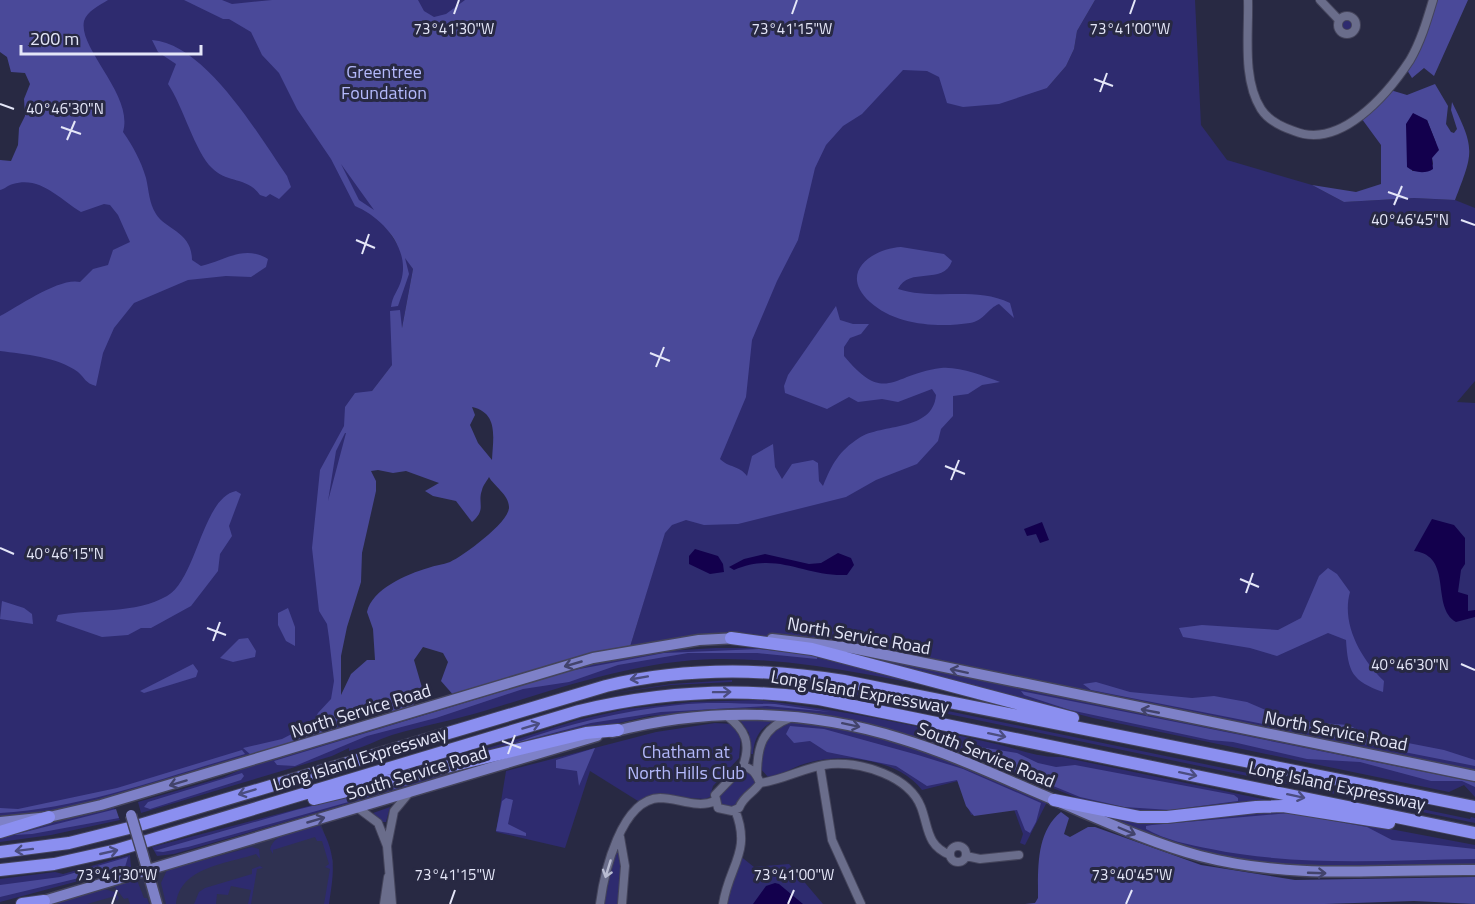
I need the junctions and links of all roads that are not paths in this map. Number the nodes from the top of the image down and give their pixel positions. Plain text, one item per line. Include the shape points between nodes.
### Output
1 (1248, 0) edge
2 (1320, 0) edge
3 (1433, 0) edge
4 (1339, 20) dead end
5 (731, 638) junction
6 (726, 715) junction
7 (793, 717) junction
8 (618, 730) junction
9 (1192, 749) junction
10 (743, 766) junction
11 (820, 766) junction
12 (1475, 776) edge
13 (759, 779) junction
14 (409, 792) junction
15 (126, 799) junction
16 (1054, 800) junction
17 (715, 801) junction
18 (274, 804) junction
19 (1475, 807) edge
20 (358, 808) junction
21 (735, 810) junction
22 (49, 817) junction
23 (0, 822) edge
24 (0, 832) edge
25 (1471, 832) edge
26 (620, 835) junction
27 (387, 846) junction
28 (0, 852) edge
29 (950, 855) junction
30 (1019, 855) dead end
31 (966, 856) junction
32 (148, 868) junction
33 (0, 870) edge
34 (1475, 870) edge
35 (388, 876) junction
36 (39, 902) edge
37 (22, 904) edge
38 (157, 904) edge
39 (384, 904) edge
40 (392, 904) edge
41 (600, 904) edge
42 (622, 904) edge
43 (723, 904) edge
44 (861, 904) edge

1 - 3 street via 1250,70 1261,110 1280,126 1319,136 1337,132 1392,83 1410,60
2 - 4 street
5 - 9 highway via 812,649 1064,716 1174,739
12 -> 5 main road, North Service Road via 845,647
5 -> 15 main road, North Service Road via 594,658
6 - 7 main road, South Service Road
6 - 8 main road, South Service Road via 660,721
6 - 10 street via 746,734
7 - 13 street via 772,726 760,740
7 -> 16 main road, South Service Road via 847,724 900,738
8 - 14 main road, South Service Road
8 - 18 highway via 586,733 297,804
9 - 19 highway, Long Island Expressway
9 -> 28 highway, Long Island Expressway via 801,674 735,670 681,673 585,691 111,833
10 - 13 street
10 - 17 street via 719,790
11 - 13 street via 779,781
11 - 29 street via 866,768 895,777 909,787 921,806 929,840 939,851
11 - 44 street via 832,840
13 - 21 street
14 - 20 main road, South Service Road
14 - 27 street via 394,811
15 - 22 main road, North Service Road
15 - 32 main road, bridge
16 - 25 highway via 1149,818 1283,806 1412,828
16 -> 34 main road, South Service Road via 1155,842 1240,865 1327,874
17 - 21 street via 724,811
17 - 26 street via 647,801 634,808
18 -> 25 highway, Long Island Expressway via 590,709 665,695 731,691 840,703
33 -> 18 highway, Long Island Expressway via 54,864 117,850
20 - 27 street via 378,823
32 -> 20 main road, South Service Road
21 - 43 street via 743,844
22 - 23 main road, North Service Road
22 - 24 highway
26 -> 41 street
26 - 42 street via 625,866
27 - 35 street
29 - 31 street via 957,862
29 - 31 street via 952,848 959,845
30 - 31 street via 980,859
32 - 36 main road, South Service Road
32 - 38 main road
35 - 39 street
35 - 40 street via 393,889
36 - 37 highway

